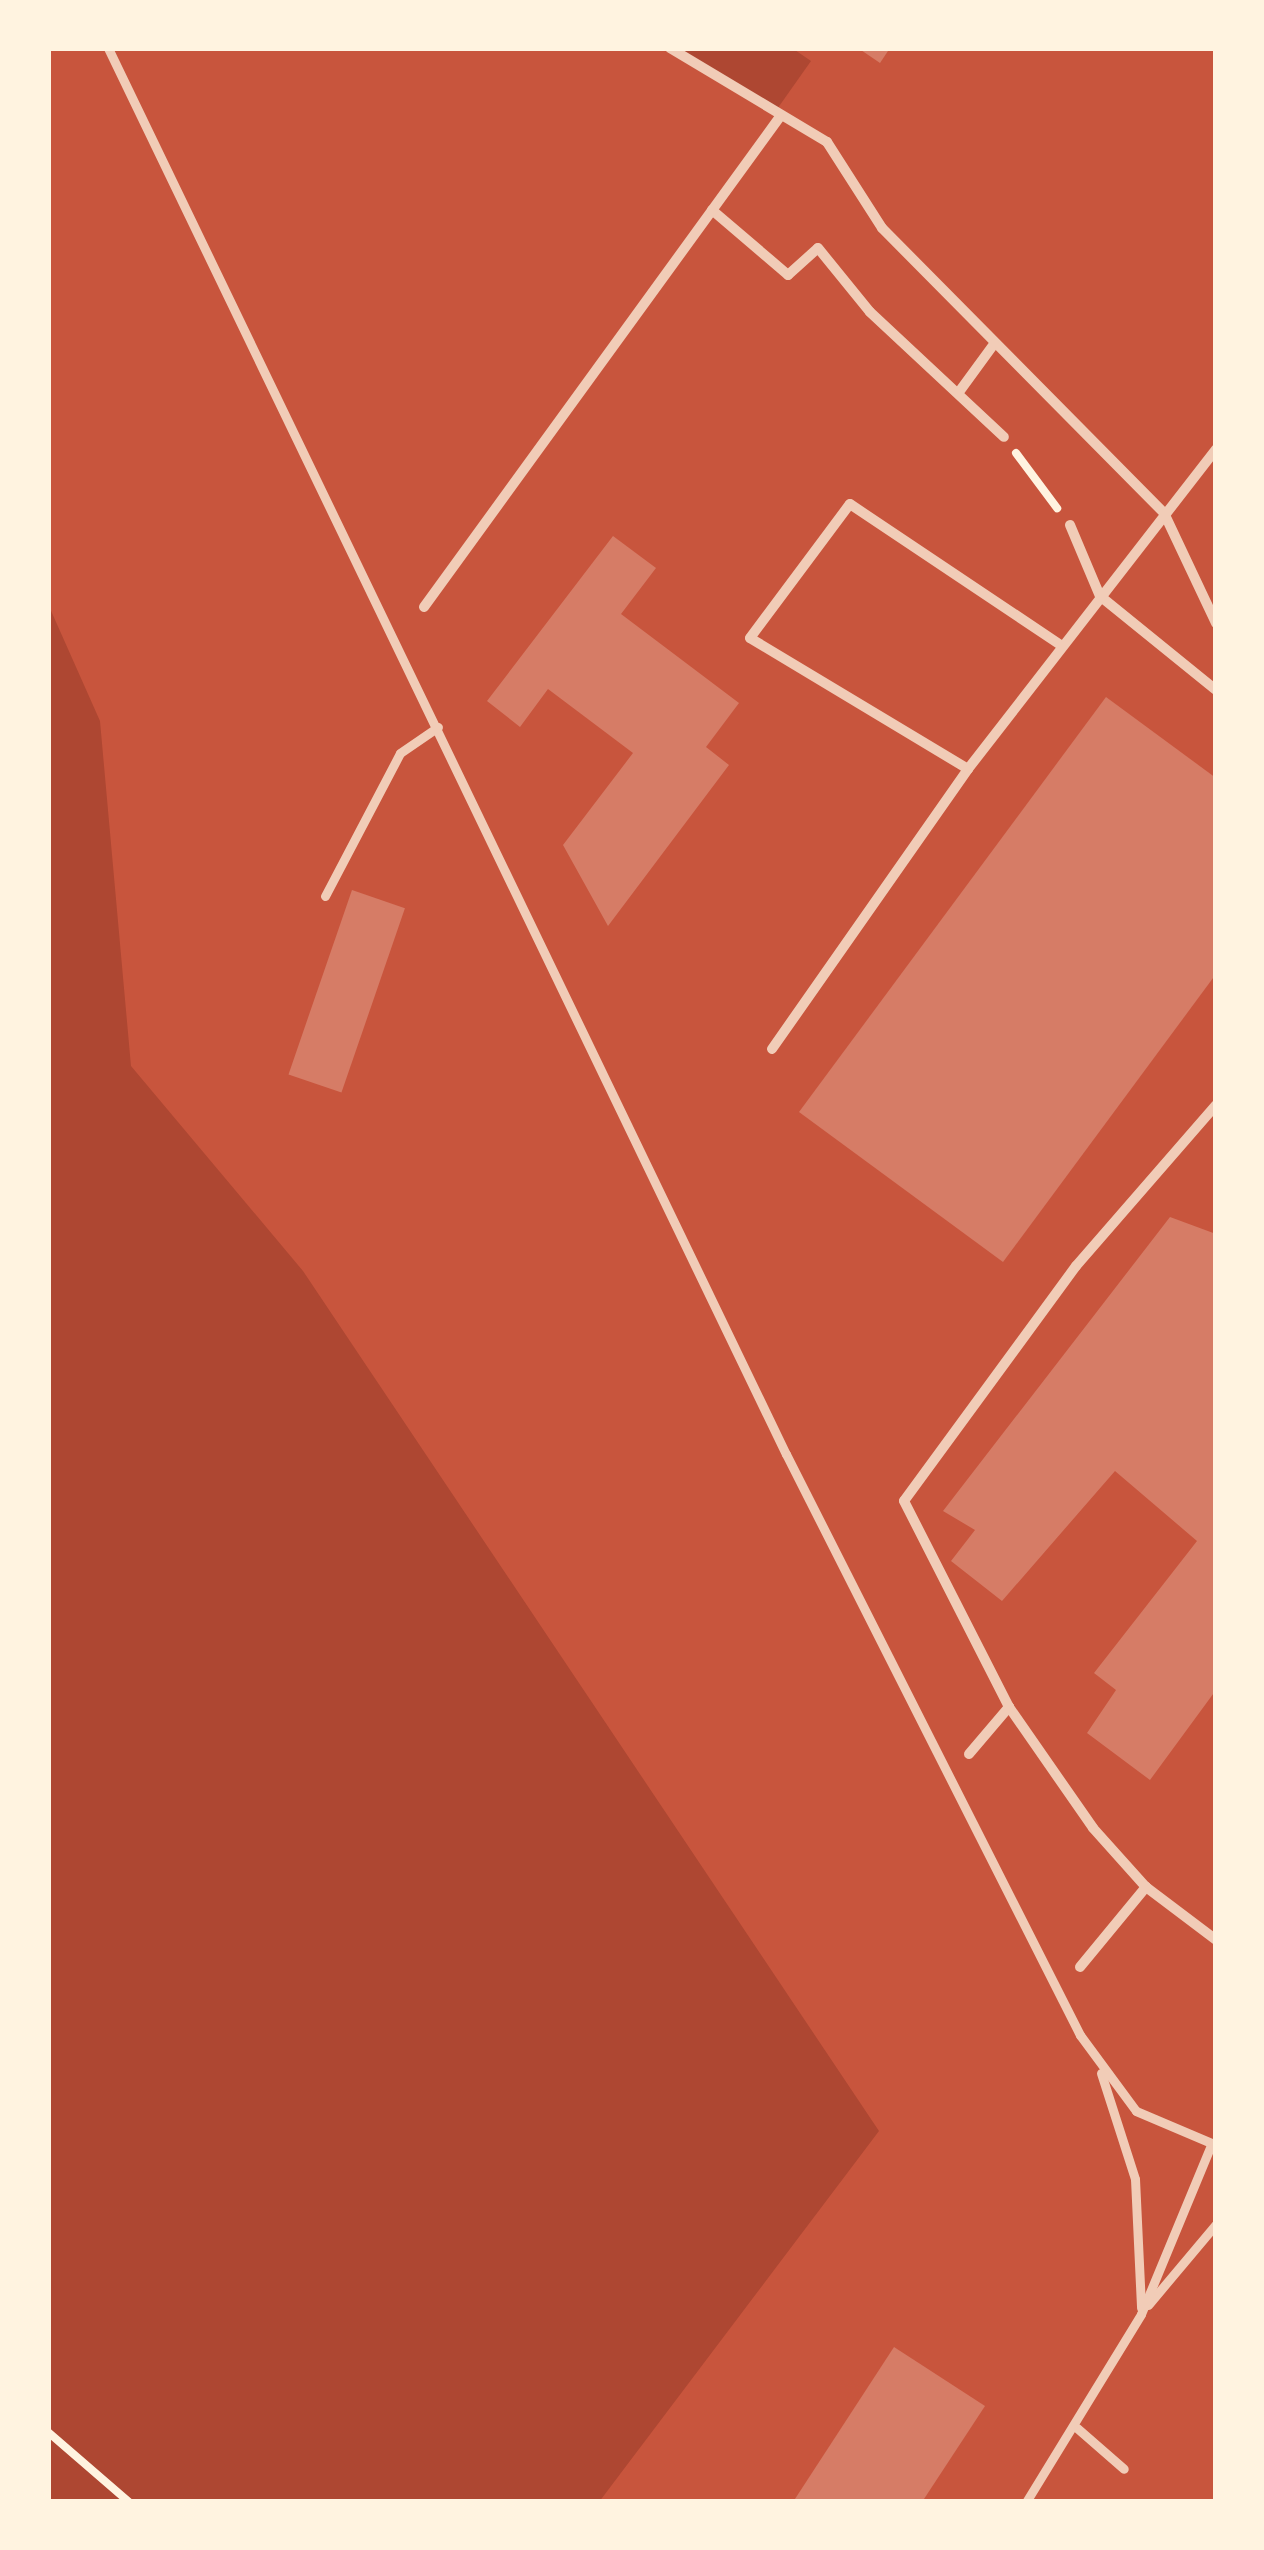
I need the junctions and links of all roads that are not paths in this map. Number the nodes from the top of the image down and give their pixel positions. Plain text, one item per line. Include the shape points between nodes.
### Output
1 (108, 48) edge
2 (670, 48) edge
3 (779, 118) junction
4 (712, 210) junction
5 (994, 344) junction
6 (959, 392) junction
7 (1004, 437) road end
8 (1216, 449) edge
9 (1164, 513) junction
10 (1070, 525) road end
11 (1100, 596) junction
12 (424, 607) dead end
13 (1216, 623) edge
14 (1062, 646) junction
15 (1216, 690) edge
16 (438, 727) junction
17 (968, 769) junction
18 (325, 896) dead end
19 (772, 1048) dead end
20 (1216, 1105) edge
21 (1009, 1707) junction
22 (969, 1754) dead end
23 (1146, 1887) junction
24 (1216, 1940) edge
25 (1081, 1967) dead end
26 (1100, 2067) junction
27 (1213, 2145) edge
28 (1216, 2224) edge
29 (1141, 2314) junction
30 (1077, 2428) junction
31 (1124, 2469) dead end
32 (1026, 2502) edge

1 - 16 lane
2 - 3 street
3 - 4 street
3 - 5 street via 827,142 882,227
4 - 6 street via 788,275 818,248 870,312
4 - 12 street
5 - 6 street
5 - 9 street
6 - 7 street
8 - 9 street
9 - 11 street
9 - 13 street
10 - 11 street
11 - 14 street
11 - 15 street
14 - 17 street
14 - 17 street via 850,504 750,638
16 - 18 lane via 400,753
16 - 26 lane via 786,1454
17 - 19 street
20 - 21 street via 1062,1283 904,1501
21 - 22 street
21 - 23 street via 1093,1828
23 - 24 street
23 - 25 street
26 - 27 lane via 1136,2111
26 - 29 lane via 1135,2179
27 - 29 lane
28 - 29 lane
29 - 30 lane
30 - 31 lane
30 - 32 lane

